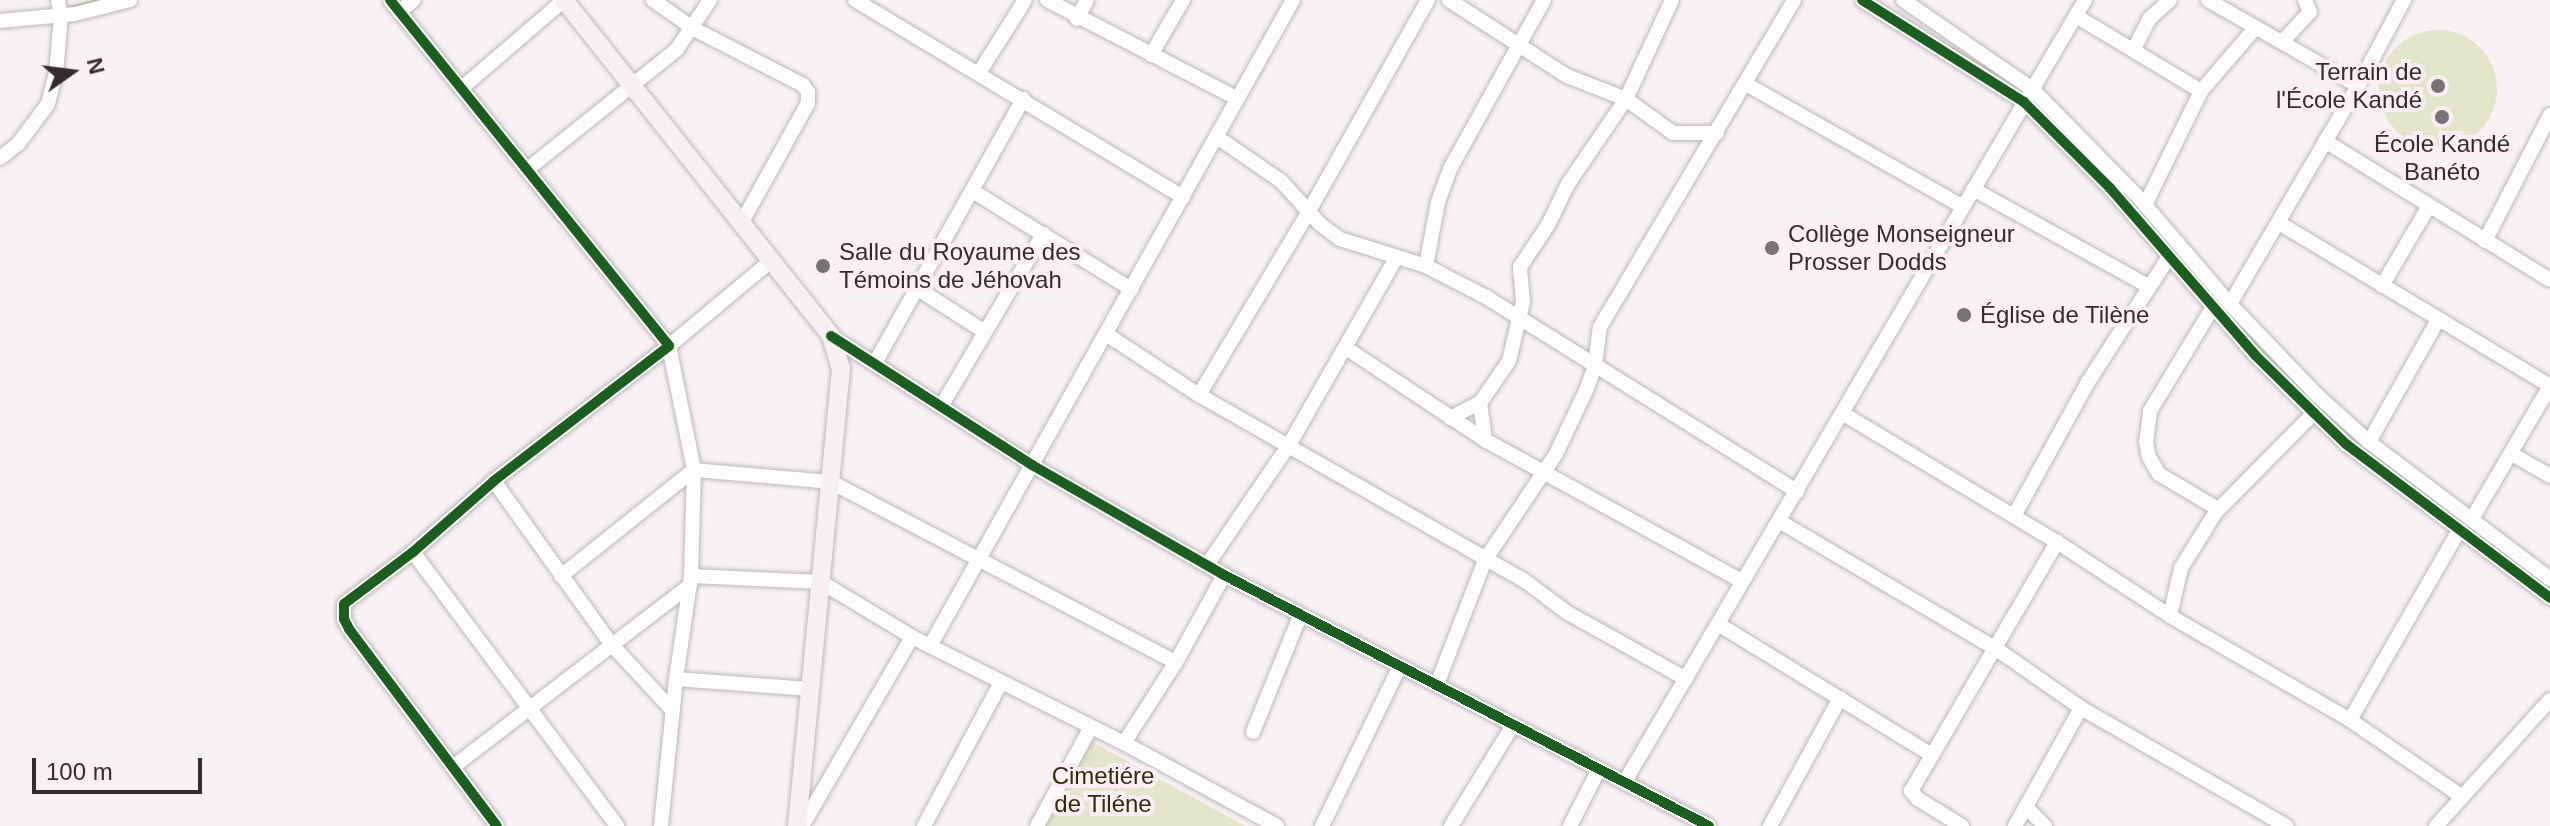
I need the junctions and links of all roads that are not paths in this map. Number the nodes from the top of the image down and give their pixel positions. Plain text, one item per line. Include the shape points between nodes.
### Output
1 (58, 0) edge
2 (130, 0) edge
3 (414, 0) edge
4 (564, 0) edge
5 (653, 0) edge
6 (710, 0) edge
7 (855, 0) edge
8 (1025, 0) edge
9 (1047, 0) edge
10 (1087, 0) edge
11 (1183, 0) edge
12 (1293, 0) edge
13 (1428, 0) edge
14 (1449, 0) edge
15 (1544, 0) edge
16 (1672, 0) edge
17 (1794, 0) edge
18 (1862, 0) edge
19 (1903, 0) edge
20 (2085, 0) edge
21 (2170, 0) edge
22 (2208, 0) edge
23 (2305, 0) edge
24 (2404, 0) edge
25 (395, 6) edge
26 (61, 16) junction
27 (2076, 16) junction
28 (1077, 19) junction
29 (0, 21) edge
30 (2256, 27) junction
31 (694, 29) junction
32 (1519, 42) junction
33 (2282, 42) junction
34 (2134, 49) junction
35 (1151, 55) junction
36 (979, 73) junction
37 (1746, 84) junction
38 (629, 85) junction
39 (2358, 86) junction
40 (463, 87) junction
41 (2032, 89) junction
42 (2201, 91) junction
43 (1236, 98) junction
44 (1023, 99) junction
45 (1626, 99) junction
46 (2024, 102) junction
47 (2550, 115) edge
48 (1717, 133) junction
49 (1217, 137) junction
50 (2325, 141) junction
51 (0, 158) edge
52 (528, 169) junction
53 (1973, 189) junction
54 (974, 192) junction
55 (1183, 197) junction
56 (2145, 205) junction
57 (2429, 206) junction
58 (1963, 207) junction
59 (1309, 211) junction
60 (742, 222) junction
61 (2279, 223) junction
62 (1043, 234) junction
63 (2485, 241) junction
64 (2169, 257) junction
65 (1396, 258) junction
66 (772, 260) junction
67 (1426, 266) junction
68 (2550, 280) edge
69 (2148, 286) junction
70 (2382, 286) junction
71 (915, 287) junction
72 (1131, 289) junction
73 (2230, 304) junction
74 (2213, 307) junction
75 (1521, 317) junction
76 (2438, 320) junction
77 (985, 332) junction
78 (1106, 334) junction
79 (831, 336) junction
80 (669, 346) junction
81 (1346, 348) junction
82 (875, 363) junction
83 (1595, 366) junction
84 (2550, 386) edge
85 (1199, 395) junction
86 (1480, 403) junction
87 (942, 405) junction
88 (1842, 413) junction
89 (2314, 413) junction
90 (1450, 418) junction
91 (1485, 440) junction
92 (2369, 442) junction
93 (1289, 445) junction
94 (2512, 454) junction
95 (1032, 465) junction
96 (694, 470) junction
97 (1544, 471) junction
98 (2550, 476) edge
99 (494, 481) junction
100 (831, 482) junction
101 (1797, 491) junction
102 (2218, 509) junction
103 (2014, 516) junction
104 (1779, 521) junction
105 (2466, 524) junction
106 (2057, 542) junction
107 (413, 552) junction
108 (977, 560) junction
109 (1485, 560) junction
110 (1207, 565) junction
111 (1224, 575) junction
112 (561, 576) junction
113 (2550, 579) edge
114 (690, 580) junction
115 (1741, 581) junction
116 (821, 582) junction
117 (2550, 598) edge
118 (1300, 616) junction
119 (2170, 616) junction
120 (1718, 624) junction
121 (912, 637) junction
122 (611, 644) junction
123 (930, 646) junction
124 (1995, 648) junction
125 (1176, 662) junction
126 (1400, 666) junction
127 (676, 679) junction
128 (1686, 679) junction
129 (1000, 684) junction
130 (1437, 684) junction
131 (810, 689) junction
132 (1840, 698) junction
133 (2548, 707) edge
134 (529, 708) junction
135 (2081, 708) junction
136 (673, 711) junction
137 (2350, 720) junction
138 (1091, 727) junction
139 (1512, 727) junction
140 (1253, 732) dead end
141 (1124, 743) junction
142 (1932, 755) junction
143 (453, 767) junction
144 (1599, 769) junction
145 (1624, 783) junction
146 (2461, 796) junction
147 (2026, 807) junction
148 (497, 826) edge
149 (617, 826) edge
150 (661, 826) edge
151 (800, 826) edge
152 (924, 826) edge
153 (1037, 826) edge
154 (1277, 826) edge
155 (1322, 826) edge
156 (1451, 826) edge
157 (1570, 826) edge
158 (1709, 826) edge
159 (1770, 826) edge
160 (1962, 826) edge
161 (2015, 826) edge
162 (2045, 826) edge
163 (2286, 826) edge
164 (2436, 826) edge

1 - 26 street
2 - 26 street
3 - 25 street
4 - 38 main road
4 - 40 street
5 - 31 street
6 - 31 street
7 - 36 street
8 - 36 street
9 - 28 street
10 - 28 street
11 - 35 street
12 - 43 street
13 - 59 street
14 - 32 street
15 - 32 street
16 - 45 street
17 - 37 street
18 - 46 street
19 - 41 street
20 - 27 street
21 - 34 street via 2149,19
22 - 30 street
23 - 33 street via 2310,12
24 - 39 street
25 - 40 street
26 - 29 street
26 - 51 street via 48,104 18,144
27 - 34 street
27 - 41 street
28 - 35 street
30 - 33 street
30 - 42 street
31 - 38 street via 665,61
31 - 60 street via 808,92 804,112
32 - 45 street via 1567,76
32 - 67 street via 1451,167 1438,202
33 - 39 street
34 - 42 street
35 - 43 street
36 - 44 street
37 - 48 street
37 - 58 street
38 - 52 street
38 - 60 main road
39 - 50 street
40 - 52 street
41 - 46 street
41 - 56 street
42 - 56 street
43 - 49 street
44 - 54 street
44 - 55 street
45 - 48 street via 1673,133
45 - 75 street via 1520,267
46 - 53 street
46 - 64 street via 2110,188
47 - 63 street
48 - 83 street via 1600,327
49 - 55 street
49 - 59 street via 1281,181
50 - 57 street
50 - 61 street
52 - 80 street
53 - 58 street
53 - 69 street
54 - 62 street
54 - 71 street
55 - 72 street
56 - 73 street
57 - 63 street
57 - 70 street
58 - 88 street
59 - 65 street via 1340,239
59 - 85 street
60 - 66 main road
61 - 70 street
61 - 73 street
62 - 72 street
62 - 77 street
63 - 68 street
64 - 69 street
64 - 74 street
65 - 67 street
65 - 81 street
66 - 79 main road
66 - 80 street
67 - 75 street
69 - 103 street
70 - 76 street
71 - 77 street
71 - 82 street
72 - 78 street
73 - 92 street
74 - 89 street
74 - 102 street via 2150,411 2146,442 2159,474
75 - 83 street
75 - 86 street via 1509,361
76 - 84 street
76 - 92 street
77 - 87 street
78 - 85 street
78 - 95 street
79 - 82 street
79 - 100 main road via 842,391
80 - 96 street
80 - 99 street
81 - 90 street
81 - 93 street
82 - 87 street
83 - 97 street
83 - 101 street
84 - 94 street
85 - 93 street
86 - 90 street
86 - 91 street
87 - 95 street
88 - 101 street
88 - 103 street
89 - 102 street
89 - 105 street via 2346,444
90 - 91 street
91 - 97 street
92 - 105 street
93 - 109 street
93 - 110 street
94 - 98 street
94 - 105 street
95 - 108 street
95 - 110 street
96 - 100 street
96 - 112 street
96 - 114 street
97 - 109 street
97 - 115 street
99 - 107 street
99 - 112 street
100 - 108 street
100 - 116 main road
101 - 104 street
102 - 119 street via 2185,560
103 - 106 street
104 - 115 street
104 - 124 street
105 - 113 street
105 - 117 street
105 - 137 street
106 - 119 street
106 - 124 street
107 - 134 street
107 - 143 street via 344,604 344,619
108 - 123 street
108 - 125 street
109 - 128 street
109 - 130 street
110 - 111 street
111 - 118 street
111 - 125 street
112 - 122 street
114 - 116 street
114 - 122 street
114 - 127 street
115 - 120 street
116 - 121 street
116 - 131 main road
118 - 126 street
118 - 140 street
119 - 137 street
120 - 128 street
120 - 132 street
121 - 123 street
121 - 151 street
122 - 134 street
122 - 136 street
123 - 129 street
124 - 135 street
124 - 142 street
125 - 141 street
126 - 130 street
126 - 155 street
127 - 131 street
127 - 136 street
128 - 145 street
129 - 138 street
129 - 152 street
130 - 139 street
131 - 151 main road
132 - 142 street
132 - 159 street
133 - 146 street
134 - 143 street
134 - 149 street
135 - 147 street
135 - 163 street
136 - 150 street
137 - 146 street
138 - 141 street
138 - 153 street
139 - 144 street
139 - 156 street
141 - 154 street
142 - 160 street via 1912,795
143 - 148 street
144 - 145 street
144 - 157 street
145 - 158 street
146 - 164 street
147 - 161 street
147 - 162 street

